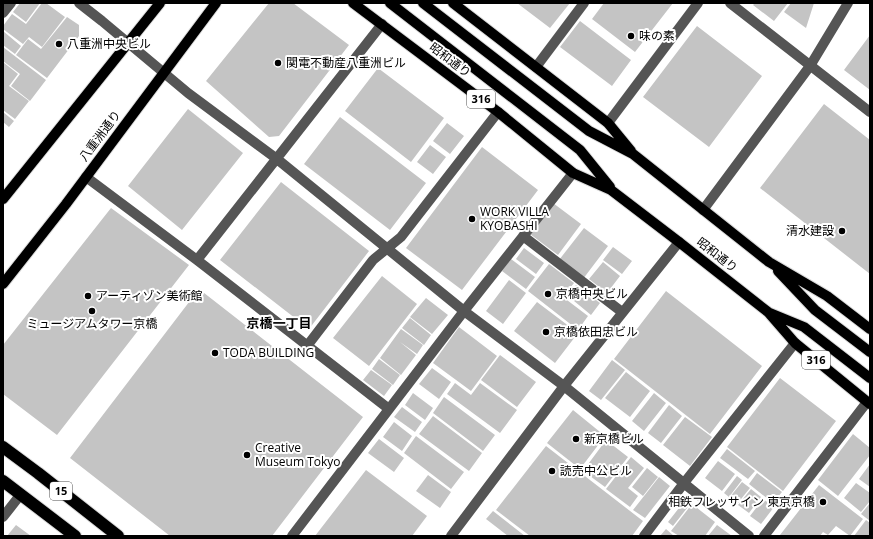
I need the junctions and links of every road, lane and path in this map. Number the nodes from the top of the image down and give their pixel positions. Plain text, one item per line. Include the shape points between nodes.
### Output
1 (11, 3) edge
2 (79, 3) edge
3 (160, 3) edge
4 (216, 3) edge
5 (353, 3) edge
6 (390, 3) edge
7 (423, 3) edge
8 (453, 3) edge
9 (584, 3) edge
10 (698, 3) edge
11 (730, 3) edge
12 (848, 3) edge
13 (3, 13) edge
14 (382, 24) junction
15 (128, 43) junction
16 (810, 66) junction
17 (536, 67) junction
18 (164, 73) junction
19 (498, 112) junction
20 (870, 112) edge
21 (608, 123) junction
22 (633, 154) junction
23 (276, 159) junction
24 (573, 173) junction
25 (86, 177) junction
26 (611, 190) junction
27 (3, 199) edge
28 (703, 210) junction
29 (523, 236) junction
30 (679, 242) junction
31 (387, 249) junction
32 (197, 260) junction
33 (769, 262) junction
34 (3, 284) edge
35 (464, 311) junction
36 (622, 312) junction
37 (768, 312) junction
38 (870, 329) edge
39 (795, 343) junction
40 (307, 346) junction
41 (870, 352) edge
42 (870, 378) edge
43 (564, 386) junction
44 (869, 403) edge
45 (389, 410) junction
46 (3, 447) edge
47 (3, 481) edge
48 (684, 483) junction
49 (21, 494) junction
50 (3, 517) edge
51 (75, 536) edge
52 (118, 536) edge
53 (292, 536) edge
54 (451, 536) edge
55 (644, 536) edge
56 (749, 536) edge
57 (764, 536) edge

1 - 13 street
2 - 15 street
3 - 15 main road
4 - 18 main road, 八重洲通り
5 - 14 main road, 昭和通り / 316
6 - 26 main road, 昭和通り / 316 via 580,150
7 - 22 main road via 589,131
8 - 17 main road
9 - 17 street
10 - 21 street
11 - 16 street
12 - 16 street
14 - 19 main road, 昭和通り / 316
14 - 23 street
15 - 18 street
15 - 27 main road
16 - 20 street
16 - 28 street
17 - 21 main road
18 - 23 street
18 - 25 main road, 八重洲通り
19 - 24 main road, 昭和通り / 316
19 - 31 street via 401,237
21 - 22 main road
22 - 28 main road
23 - 31 street
23 - 32 street
24 - 26 main road, 昭和通り / 316
24 - 29 street
25 - 32 street
25 - 34 main road, 八重洲通り
26 - 30 main road, 昭和通り / 316
28 - 33 main road
29 - 35 street
29 - 36 street
30 - 36 street
30 - 37 main road, 昭和通り / 316
31 - 35 street
31 - 40 street via 372,260
32 - 40 street
33 - 38 main road via 827,296
33 - 41 main road via 815,310
35 - 43 street
35 - 45 street
36 - 43 street
37 - 39 main road, 昭和通り / 316
37 - 42 main road, 昭和通り / 316 via 804,327
39 - 44 main road, 昭和通り / 316
39 - 48 street
40 - 45 street
43 - 48 street
43 - 54 street
44 - 57 street
45 - 53 street
46 - 52 highway, 15
47 - 49 highway, 15
48 - 55 street
48 - 56 street
49 - 50 street
49 - 51 highway, 15

